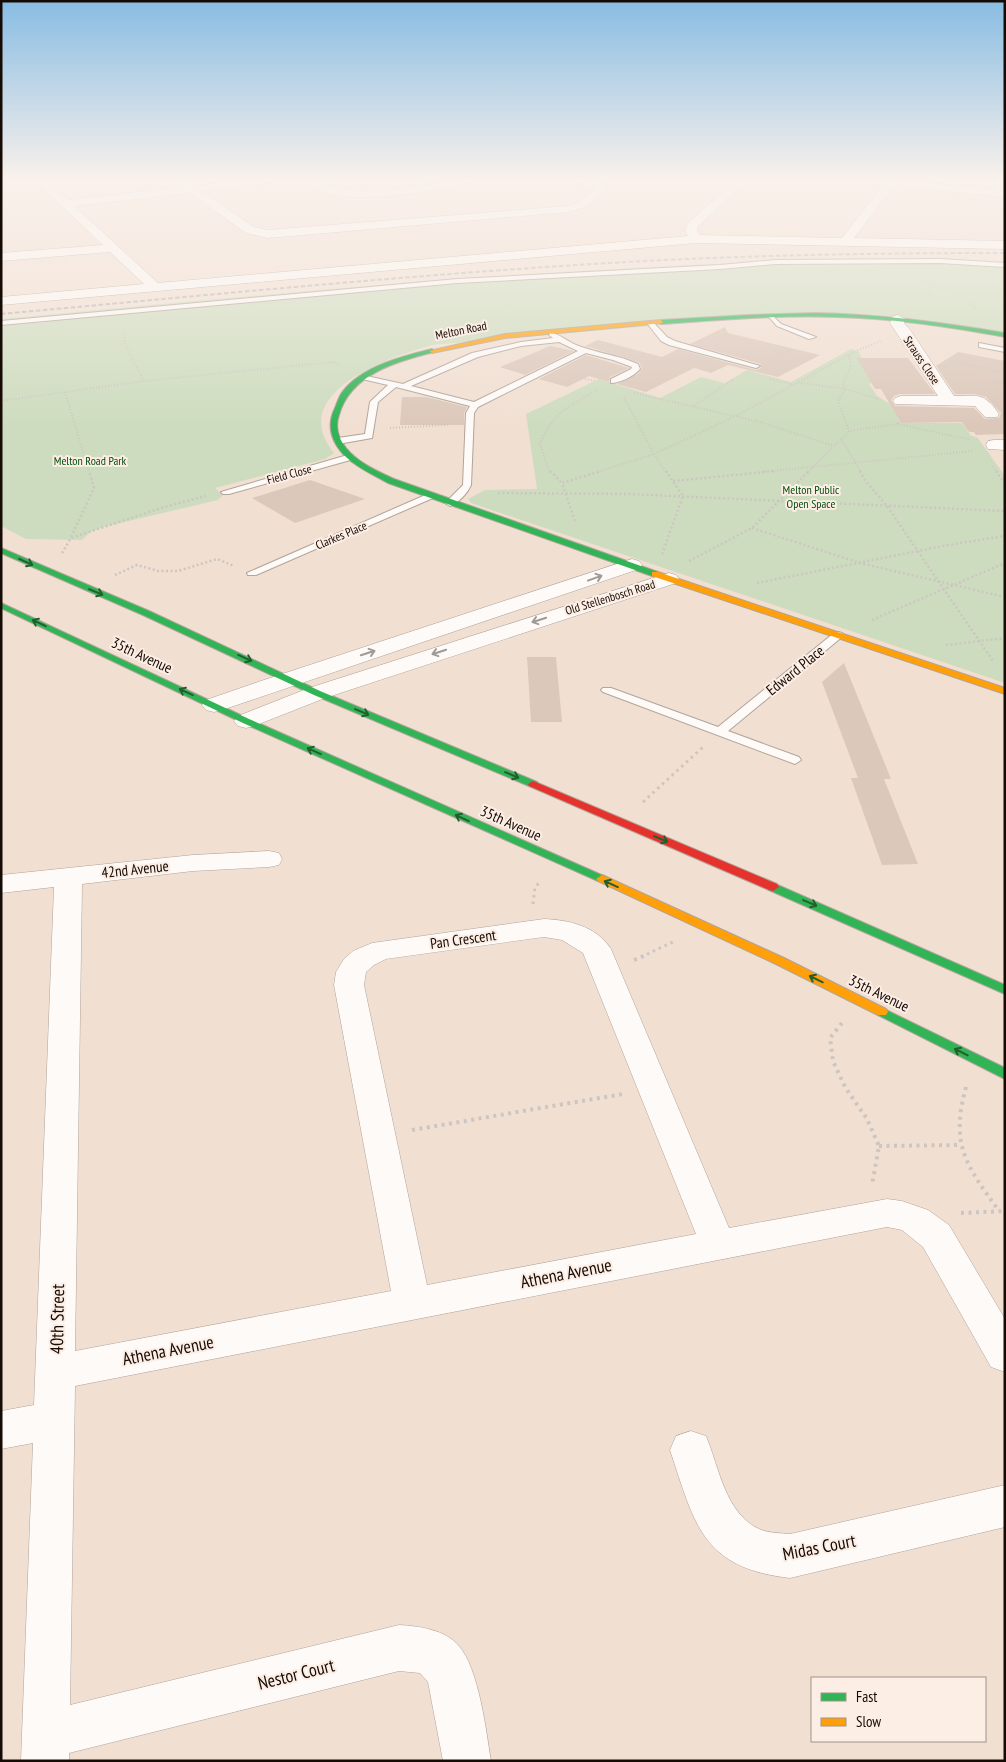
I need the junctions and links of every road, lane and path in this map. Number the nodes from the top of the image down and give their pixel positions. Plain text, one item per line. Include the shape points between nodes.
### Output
1 (129, 262) edge
2 (431, 262) edge
3 (773, 262) edge
4 (956, 262) edge
5 (1005, 266) edge
6 (929, 284) dead end
7 (155, 287) junction
8 (1, 301) edge
9 (134, 310) junction
10 (982, 313) dead end
11 (771, 316) junction
12 (898, 319) junction
13 (1, 323) edge
14 (651, 323) junction
15 (549, 332) junction
16 (906, 334) junction
17 (1005, 335) edge
18 (812, 337) joint
19 (559, 340) junction
20 (982, 345) dead end
21 (1005, 350) edge
22 (584, 351) junction
23 (849, 356) junction
24 (919, 357) junction
25 (756, 366) joint
26 (547, 370) junction
27 (1005, 373) edge
28 (365, 377) junction
29 (738, 377) dead end
30 (1005, 380) edge
31 (144, 381) junction
32 (614, 381) joint
33 (800, 383) junction
34 (991, 383) dead end
35 (395, 384) junction
36 (605, 384) junction
37 (406, 386) junction
38 (845, 389) junction
39 (624, 390) junction
40 (65, 392) junction
41 (893, 400) junction
42 (1, 401) edge
43 (949, 401) junction
44 (475, 405) junction
45 (691, 408) junction
46 (991, 414) dead end
47 (736, 416) junction
48 (469, 423) junction
49 (898, 424) junction
50 (370, 429) junction
51 (849, 431) junction
52 (841, 439) junction
53 (338, 441) junction
54 (999, 445) edge
55 (834, 446) junction
56 (654, 454) junction
57 (351, 457) junction
58 (857, 463) junction
59 (812, 468) junction
60 (673, 481) junction
61 (562, 483) junction
62 (226, 492) joint
63 (567, 493) junction
64 (430, 496) junction
65 (683, 496) junction
66 (780, 500) junction
67 (450, 502) junction
68 (887, 506) junction
69 (467, 508) junction
70 (1005, 511) edge
71 (582, 525) dead end
72 (752, 528) junction
73 (1005, 536) edge
74 (71, 538) junction
75 (1, 550) edge
76 (917, 551) junction
77 (58, 560) dead end
78 (860, 563) junction
79 (1005, 563) edge
80 (632, 565) junction
81 (252, 573) joint
82 (674, 573) junction
83 (113, 575) dead end
84 (940, 582) junction
85 (953, 585) junction
86 (945, 588) junction
87 (712, 592) junction
88 (1005, 597) edge
89 (1, 605) edge
90 (838, 635) junction
91 (1005, 638) edge
92 (980, 641) junction
93 (902, 657) junction
94 (288, 678) junction
95 (1000, 689) edge
96 (607, 690) dead end
97 (317, 693) junction
98 (214, 705) junction
99 (246, 721) junction
100 (720, 732) junction
101 (795, 760) dead end
102 (642, 803) dead end
103 (269, 859) dead end
104 (68, 876) junction
105 (544, 879) dead end
106 (1, 884) edge
107 (532, 909) dead end
108 (674, 940) dead end
109 (630, 962) dead end
110 (1005, 990) edge
111 (844, 1021) dead end
112 (1005, 1074) edge
113 (967, 1084) dead end
114 (655, 1089) junction
115 (380, 1136) junction
116 (960, 1145) junction
117 (879, 1146) junction
118 (870, 1195) dead end
119 (999, 1211) dead end
120 (718, 1244) junction
121 (412, 1303) junction
122 (1005, 1356) edge
123 (55, 1372) junction
124 (54, 1420) junction
125 (1, 1430) edge
126 (691, 1450) dead end
127 (1005, 1506) edge
128 (45, 1748) edge
129 (467, 1761) edge

1 - 7 street
2 - 7 street
3 - 9 lane via 458,281
4 - 5 lane
6 - 10 path via 958,294
7 - 8 street
9 - 13 lane
9 - 31 path via 122,320 126,347
11 - 12 street, Melton Road via 835,315
11 - 14 street, Melton Road
11 - 18 lane via 780,325
12 - 16 street, Strauss Close via 897,323
12 - 17 street, Melton Road
14 - 15 street, Melton Road
14 - 25 lane via 664,339 672,343
15 - 19 lane
15 - 28 street, Melton Road via 437,348 396,361
16 - 23 path via 886,339
16 - 24 street, Strauss Close
18 - 25 path
19 - 22 lane
19 - 37 lane via 521,344 475,356
20 - 21 lane
22 - 26 lane
22 - 32 lane via 635,366 634,371
23 - 33 path
23 - 38 path via 851,367 842,383
24 - 27 path via 935,357
24 - 43 street, Strauss Close
26 - 36 path
26 - 44 lane
28 - 31 path via 334,362
28 - 35 lane
28 - 53 street, Melton Road via 348,390 336,406 332,423
29 - 45 path
30 - 34 path
31 - 40 path
32 - 36 path
33 - 38 path
33 - 47 path
35 - 37 lane
35 - 50 lane via 374,399
36 - 39 path
36 - 61 path via 557,412 540,443 548,468
37 - 44 lane
38 - 41 path
38 - 51 path via 838,402
39 - 45 path
39 - 56 path via 623,396
40 - 42 path
40 - 74 path via 94,488
41 - 43 street, Strauss Close
41 - 49 path
43 - 46 street, Strauss Close via 978,401
44 - 48 lane
45 - 47 path
47 - 55 path
47 - 56 path
48 - 50 path
48 - 67 lane via 467,485
49 - 51 path
49 - 54 path
50 - 53 lane via 367,436
51 - 52 path
52 - 55 path
52 - 58 path
53 - 57 street, Melton Road
54 - 58 path via 952,454
55 - 59 path
56 - 60 path
56 - 61 path
57 - 62 lane, Field Close
57 - 64 street, Melton Road via 375,473
58 - 59 path
58 - 68 path via 864,479
59 - 60 path
59 - 66 path
60 - 65 path
61 - 63 path
62 - 74 path via 164,507
63 - 65 path
63 - 69 path via 493,493
63 - 71 path via 575,521
64 - 67 street, Melton Road
64 - 81 lane, Clarkes Place
65 - 66 path
65 - 82 path via 660,559
66 - 68 path
66 - 72 path
67 - 69 street, Melton Road
68 - 70 path
68 - 76 path
69 - 80 street, Melton Road
72 - 78 path
72 - 82 path
73 - 76 path
74 - 77 path
75 -> 94 street
76 - 78 path
76 - 84 path
78 - 84 path
78 - 87 path
79 - 85 path
80 - 82 street, Melton Road
94 -> 80 street, Old Stellenbosch Road via 550,595
81 - 83 path via 217,559 185,571 153,572 137,565
82 - 87 street, Old Stellenbosch Road
82 -> 97 street, Old Stellenbosch Road
84 - 85 path
84 - 86 path
85 - 86 path
85 - 88 path
86 - 90 path
86 - 92 path
87 - 90 street, Old Stellenbosch Road
98 -> 89 street, 35th Avenue
90 - 93 street, Old Stellenbosch Road
90 - 100 lane, Edward Place
91 - 92 path
92 - 93 path via 917,648
92 - 95 path via 1003,679
93 - 95 street, Old Stellenbosch Road
94 - 97 street
94 - 98 street, Old Stellenbosch Road
96 - 100 lane
97 - 99 street, Old Stellenbosch Road
97 -> 110 street via 625,823
98 - 99 street, 35th Avenue
112 -> 99 street, 35th Avenue via 771,957
100 - 101 lane
100 - 102 path
103 - 104 street, 42nd Avenue
104 - 106 street, 42nd Avenue
104 - 123 street, 40th Street
105 - 107 path via 534,886
108 - 109 path
111 - 117 path via 830,1038 833,1061
113 - 116 path via 961,1104
114 - 115 path
114 - 115 street, Pan Crescent via 596,949 581,936 558,928 544,928 382,950 368,954 348,976
114 - 120 street, Pan Crescent
115 - 121 street, Pan Crescent
116 - 117 path
116 - 119 path
117 - 118 path
120 - 121 street, Athena Avenue
120 - 122 street, Athena Avenue via 873,1214 902,1215 916,1220 926,1226 942,1245
121 - 123 street, Athena Avenue
123 - 124 street, 40th Street
124 - 125 street
124 - 128 street, 40th Street
126 - 127 street, Midas Court via 714,1516 726,1532 742,1545 774,1556 790,1556
128 - 129 street, Nestor Court via 399,1648 417,1648 434,1654 452,1677

